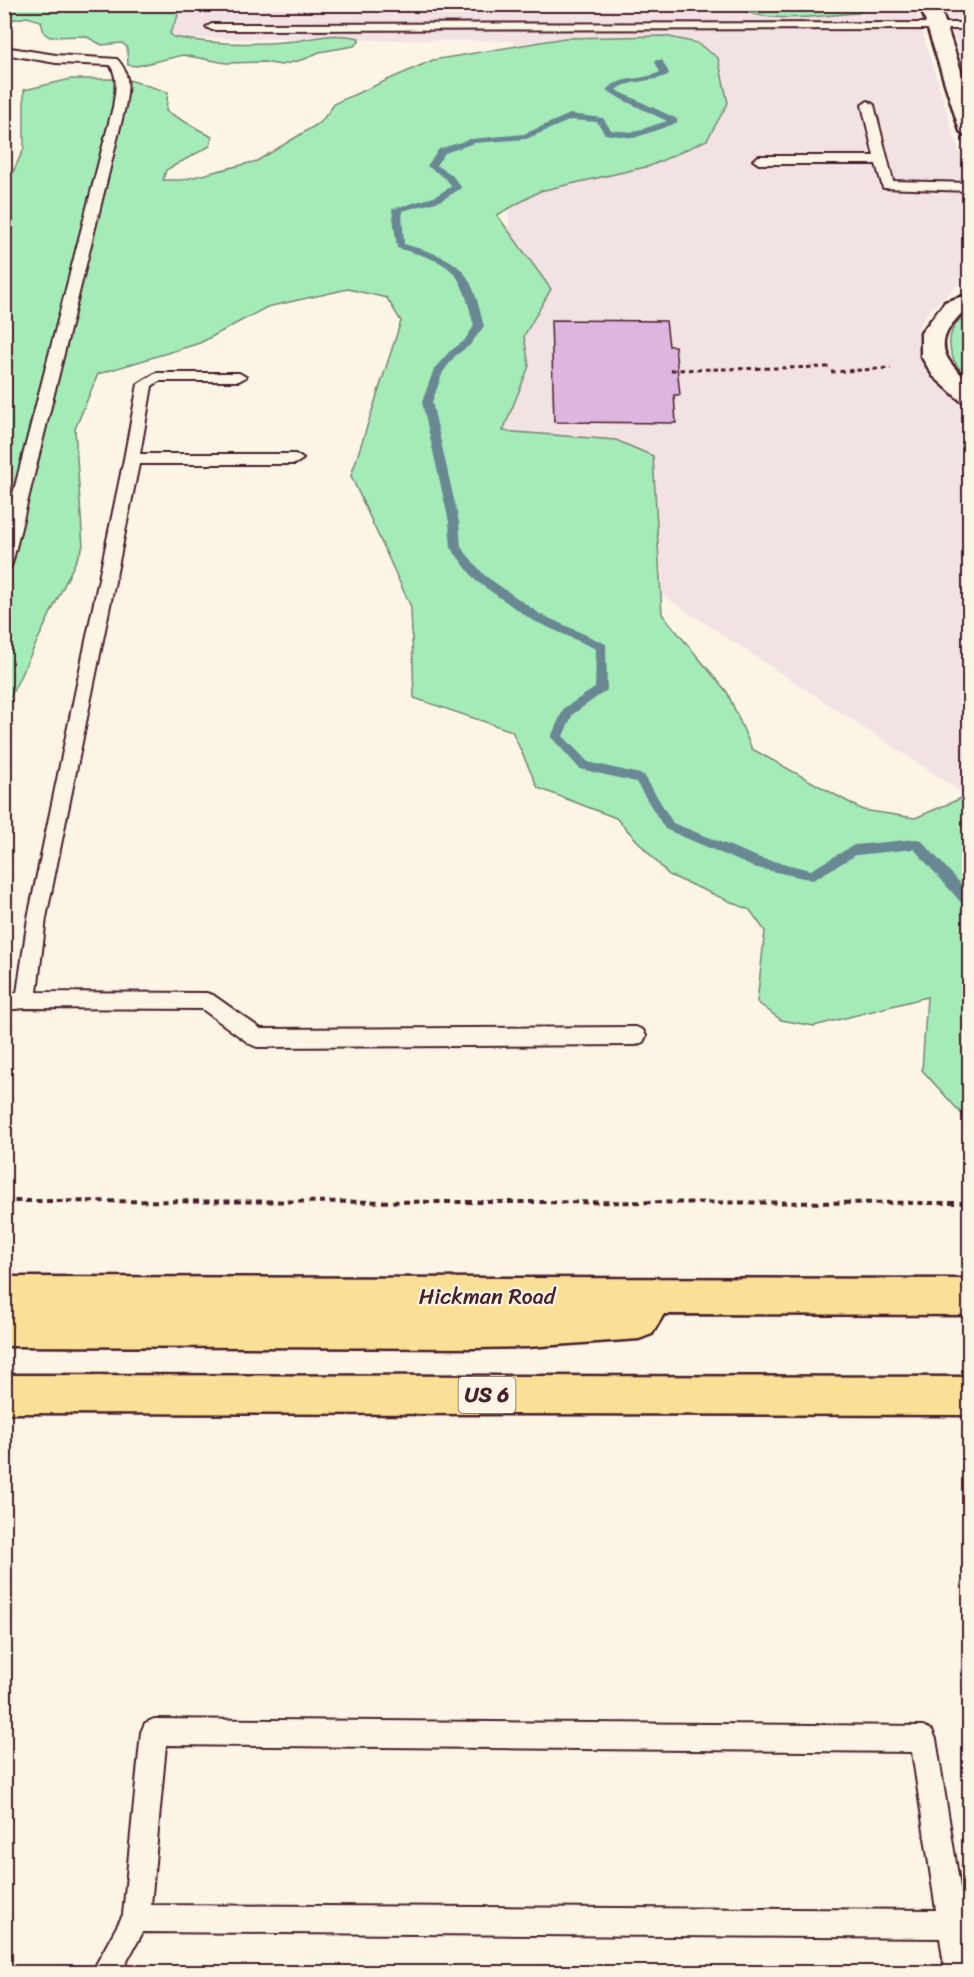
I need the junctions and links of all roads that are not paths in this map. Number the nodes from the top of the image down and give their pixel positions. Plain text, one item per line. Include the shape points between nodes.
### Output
1 (929, 4) edge
2 (969, 26) edge
3 (212, 27) dead end
4 (936, 27) junction
5 (4, 50) edge
6 (868, 105) dead end
7 (969, 131) edge
8 (759, 160) dead end
9 (881, 160) junction
10 (969, 187) edge
11 (967, 299) edge
12 (240, 377) dead end
13 (969, 396) edge
14 (132, 459) junction
15 (295, 459) dead end
16 (4, 564) edge
17 (26, 1000) junction
18 (4, 1002) edge
19 (636, 1036) dead end
20 (4, 1295) edge
21 (654, 1296) junction
22 (969, 1297) edge
23 (4, 1328) edge
24 (4, 1394) edge
25 (969, 1396) edge
26 (136, 1918) junction
27 (952, 1924) junction
28 (106, 1972) edge
29 (959, 1972) edge

1 - 4 street
2 - 4 lane
3 - 4 lane
4 - 7 street
5 - 16 lane via 56,59 111,55 123,75 119,107
6 - 9 lane
8 - 9 lane
9 - 10 lane via 888,185
11 - 13 street via 952,307 933,333 933,356 942,371
12 - 14 lane via 156,377 145,384
14 - 15 lane
14 - 17 lane via 37,918
17 - 18 lane
17 - 19 lane via 206,1001 256,1038
20 - 21 highway, Hickman Road
21 - 22 highway, Hickman Road
21 - 23 highway via 639,1321 527,1329
24 - 25 highway, US 6
26 - 27 lane
26 - 27 lane via 154,1732 178,1732 923,1739
26 - 28 lane
27 - 29 lane

